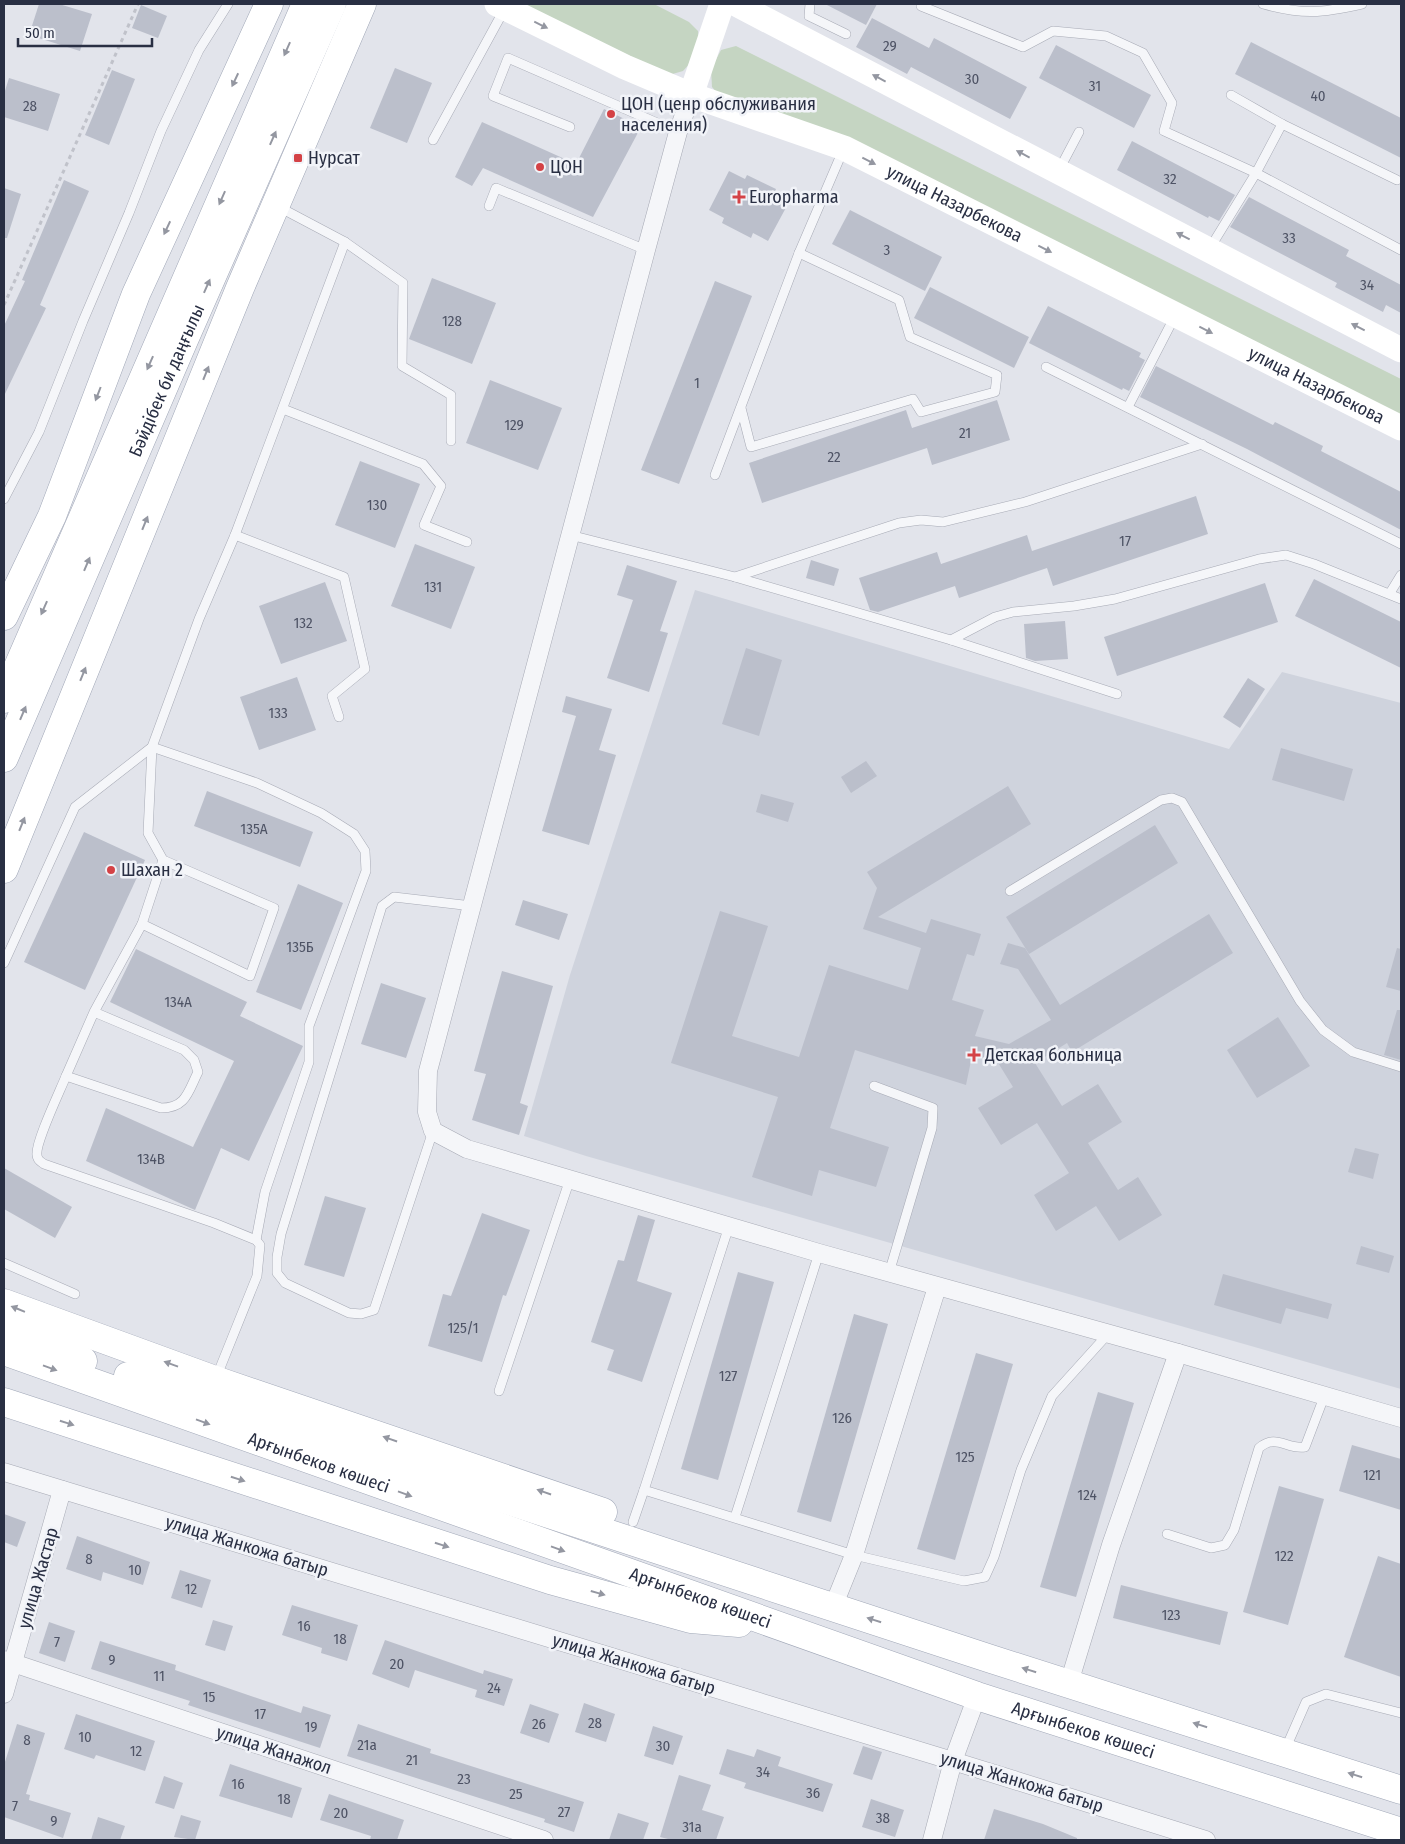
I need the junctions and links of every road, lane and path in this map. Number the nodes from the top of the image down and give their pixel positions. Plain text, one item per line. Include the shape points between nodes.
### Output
1 (138, 4) edge
2 (228, 4) edge
3 (270, 4) edge
4 (306, 4) edge
5 (332, 4) edge
6 (362, 4) edge
7 (722, 4) edge
8 (736, 4) edge
9 (810, 4) edge
10 (922, 4) edge
11 (1262, 4) edge
12 (1362, 4) edge
13 (501, 6) edge
14 (802, 25) junction
15 (846, 34) dead end
16 (691, 95) junction
17 (1231, 96) dead end
18 (1282, 124) junction
19 (570, 127) dead end
20 (678, 132) junction
21 (1079, 132) dead end
22 (433, 140) dead end
23 (844, 148) junction
24 (1058, 172) junction
25 (1256, 173) junction
26 (1397, 180) dead end
27 (277, 206) junction
28 (489, 206) dead end
29 (344, 242) junction
30 (646, 250) junction
31 (1209, 250) junction
32 (1401, 250) edge
33 (799, 253) junction
34 (4, 306) edge
35 (1175, 315) junction
36 (1401, 350) edge
37 (1046, 367) dead end
38 (1128, 407) junction
39 (283, 408) junction
40 (741, 408) junction
41 (1401, 428) edge
42 (451, 441) dead end
43 (1202, 444) junction
44 (715, 475) dead end
45 (4, 499) edge
46 (235, 535) junction
47 (570, 535) junction
48 (467, 542) dead end
49 (1401, 544) edge
50 (1401, 575) edge
51 (735, 577) junction
52 (1390, 593) junction
53 (1401, 599) edge
54 (4, 616) edge
55 (951, 640) junction
56 (1117, 694) dead end
57 (4, 699) edge
58 (339, 718) dead end
59 (152, 747) junction
60 (4, 758) edge
61 (163, 860) junction
62 (4, 869) edge
63 (1010, 891) dead end
64 (472, 906) junction
65 (142, 924) junction
66 (4, 963) edge
67 (94, 1012) junction
68 (1401, 1067) edge
69 (66, 1076) junction
70 (874, 1086) dead end
71 (433, 1131) junction
72 (570, 1179) junction
73 (729, 1226) junction
74 (256, 1240) junction
75 (819, 1253) junction
76 (4, 1263) edge
77 (889, 1273) junction
78 (937, 1287) junction
79 (75, 1294) dead end
80 (4, 1303) edge
81 (4, 1328) edge
82 (1108, 1334) junction
83 (4, 1351) edge
84 (1178, 1353) junction
85 (215, 1380) junction
86 (499, 1391) dead end
87 (1324, 1397) junction
88 (4, 1402) edge
89 (1400, 1415) edge
90 (4, 1472) edge
91 (62, 1490) junction
92 (644, 1490) junction
93 (735, 1517) junction
94 (633, 1522) junction
95 (1167, 1534) dead end
96 (854, 1555) junction
97 (783, 1590) junction
98 (833, 1607) junction
99 (779, 1627) junction
100 (9, 1662) edge
101 (1069, 1683) junction
102 (4, 1694) edge
103 (977, 1696) junction
104 (1401, 1713) edge
105 (1284, 1752) junction
106 (953, 1761) junction
107 (1401, 1790) edge
108 (1401, 1832) edge
109 (544, 1840) edge
110 (932, 1840) edge
111 (1206, 1840) edge

1 - 34 path
2 - 45 lane via 199,50 161,131 39,432
3 -> 54 main road via 136,294 52,516
4 -> 57 main road, Бәйдібек би даңғылы
60 -> 5 main road, Бәйдібек би даңғылы
6 - 27 main road
7 - 16 street
8 - 14 street
9 - 14 lane
10 - 25 lane via 1023,48 1053,31 1106,36 1143,53 1172,103 1164,131
11 - 12 lane via 1290,12 1324,12
13 -> 16 street, улица Назарбекова
13 - 22 lane
14 - 15 lane
24 -> 14 street
16 - 20 street
16 - 23 street, улица Назарбекова
17 - 18 lane
18 - 25 lane
18 - 26 lane
19 - 20 lane via 493,96 508,58
20 - 30 street
21 - 24 lane
23 - 33 lane
23 -> 35 street, улица Назарбекова
31 -> 24 street
25 - 31 lane
25 - 32 lane
27 - 29 lane
62 -> 27 main road via 244,279
28 - 30 lane via 496,188
29 - 39 lane
29 - 42 lane via 402,283 402,366 451,395
30 - 47 street
36 -> 31 street
33 - 40 lane
33 - 40 lane via 899,300 910,338 997,375 995,392 920,412 913,399 751,447
35 - 38 lane
35 -> 41 street, улица Назарбекова
37 - 38 lane
38 - 43 lane
39 - 46 lane
39 - 48 lane via 423,464 441,486 424,525
40 - 44 lane
43 - 49 lane
43 - 51 lane via 1025,502 943,522 899,523
46 - 58 lane via 344,577 365,669 332,696
46 - 59 lane via 199,619
47 - 51 lane
47 - 64 street
50 - 52 lane
51 - 55 lane
52 - 53 lane
52 - 55 lane via 1286,556 1259,559 1115,599 1013,612 995,617
55 - 56 lane
59 - 61 lane via 148,833
59 - 66 lane via 75,807
59 - 74 lane via 257,783 322,814 354,834 365,851 366,871 309,1026 309,1062 266,1192
61 - 65 lane
61 - 65 lane via 274,908 250,976
63 - 68 lane via 1161,800 1172,798 1182,802 1300,1001 1323,1030 1353,1052
64 - 71 street via 428,1071 427,1112
64 - 71 lane via 394,897 382,906 281,1234 277,1273 286,1283 349,1312 362,1314 374,1310
65 - 67 lane
67 - 69 lane
67 - 69 lane via 184,1050 194,1060 198,1072 183,1101 174,1108 161,1108
69 - 74 lane via 42,1134 36,1154 38,1160
70 - 77 lane via 933,1108 932,1128
71 - 72 street via 467,1149
72 - 73 street
72 - 86 lane
73 - 75 street
73 - 92 lane
74 - 85 lane via 261,1254 257,1276
75 - 77 street
75 - 93 lane
76 - 79 lane
77 - 78 street
78 - 82 street
78 - 96 street
85 -> 80 main road
81 - 97 main road, Арғынбеков көшесі via 90,1364
82 - 84 street
82 - 96 lane via 1052,1396 1021,1470 985,1577 964,1582
83 -> 99 main road, Арғынбеков көшесі
84 - 87 street
84 - 101 street via 1111,1545
94 -> 85 main road
87 - 89 street
87 - 95 lane via 1305,1447 1297,1448 1274,1441 1259,1448 1234,1530 1225,1545 1211,1548
88 -> 99 main road via 550,1580 691,1619
90 - 91 street, улица Жанкожа батыр
91 - 100 street, улица Жастар
91 - 106 street, улица Жанкожа батыр
92 - 93 lane
92 - 94 lane
93 - 96 lane
94 - 97 main road via 726,1560
96 - 98 street
97 - 98 main road, Арғынбеков көшесі
101 -> 98 main road, Арғынбеков көшесі
99 - 103 main road, Арғынбеков көшесі
100 - 102 street, улица Жастар
100 - 109 street, улица Жанажол
105 -> 101 main road, Арғынбеков көшесі
103 - 106 street
103 - 108 main road, Арғынбеков көшесі
104 - 105 lane via 1326,1694 1306,1702
107 -> 105 main road, Арғынбеков көшесі
106 - 110 street
106 - 111 street, улица Жанкожа батыр

